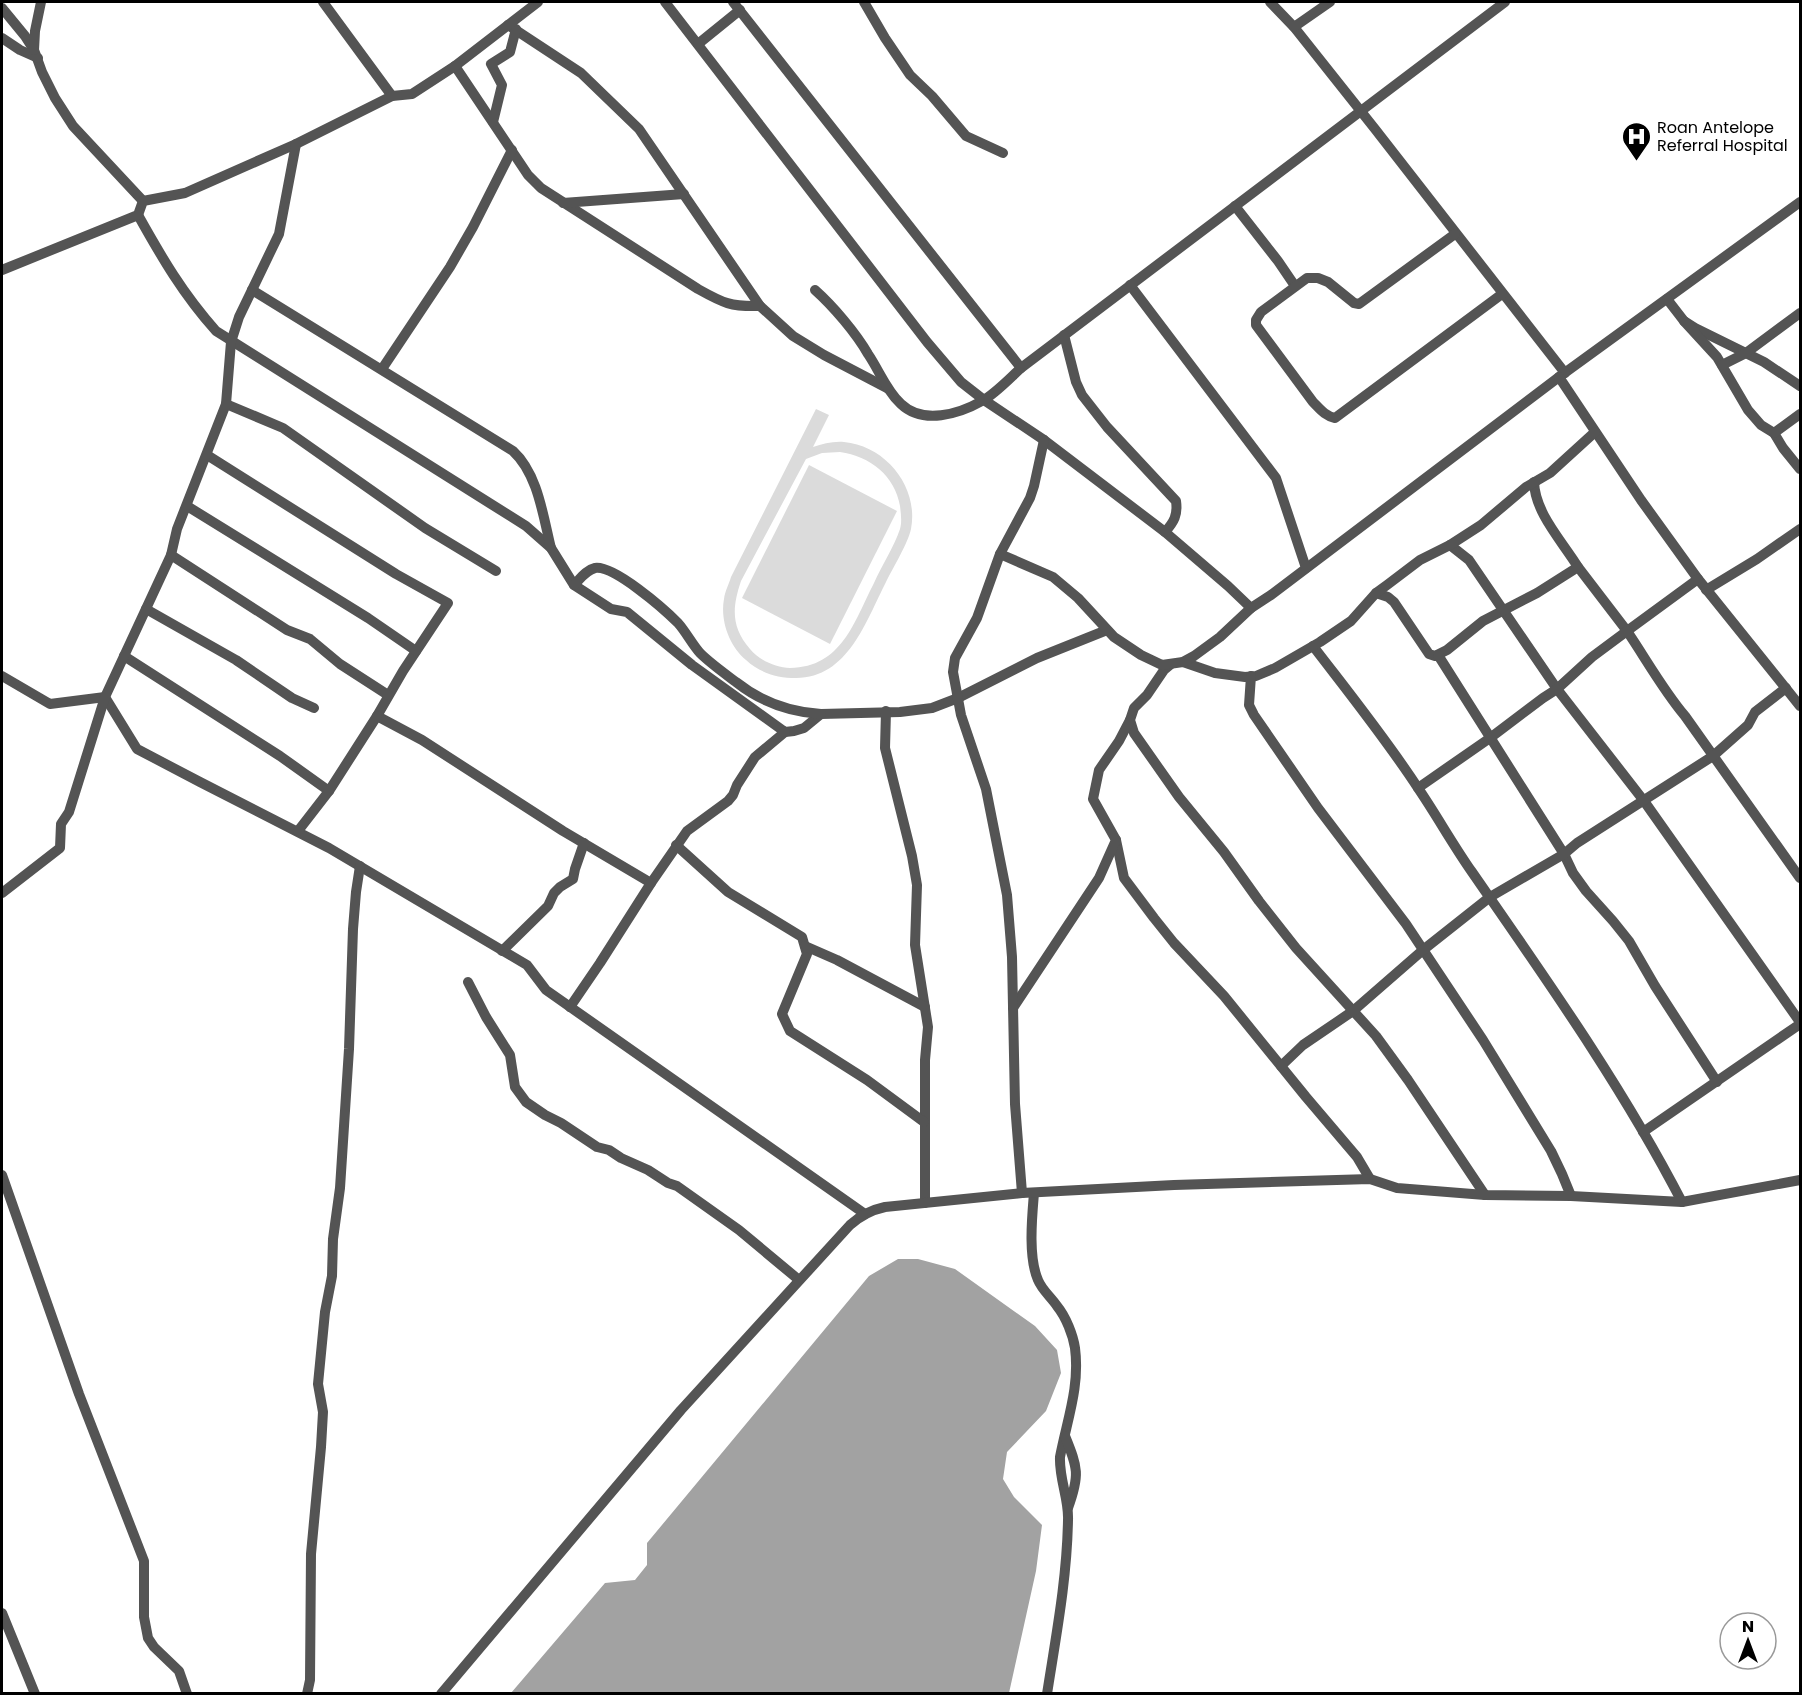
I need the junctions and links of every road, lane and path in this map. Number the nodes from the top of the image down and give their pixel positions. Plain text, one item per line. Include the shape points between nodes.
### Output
1 (41, 2) edge
2 (323, 2) edge
3 (538, 2) edge
4 (665, 2) edge
5 (864, 2) edge
6 (1270, 2) edge
7 (1330, 2) edge
8 (1505, 2) edge
9 (736, 6) edge
10 (2, 8) edge
11 (512, 27) junction
12 (1294, 27) junction
13 (2, 38) edge
14 (698, 44) junction
15 (36, 54) junction
16 (455, 66) junction
17 (392, 96) junction
18 (1361, 111) junction
19 (493, 122) junction
20 (296, 144) junction
21 (512, 150) junction
22 (1003, 153) dead end
23 (684, 194) junction
24 (143, 201) junction
25 (1800, 202) edge
26 (563, 203) junction
27 (1235, 206) junction
28 (138, 215) junction
29 (1455, 234) junction
30 (2, 270) edge
31 (1130, 285) junction
32 (1295, 286) junction
33 (252, 290) junction
34 (815, 290) dead end
35 (1502, 294) junction
36 (1667, 299) junction
37 (760, 306) junction
38 (1800, 313) edge
39 (1684, 321) junction
40 (1064, 335) junction
41 (231, 342) junction
42 (1746, 353) junction
43 (1722, 365) junction
44 (1021, 368) junction
45 (382, 369) junction
46 (1562, 375) junction
47 (1800, 386) edge
48 (888, 388) junction
49 (984, 400) junction
50 (226, 404) junction
51 (1800, 414) edge
52 (1595, 432) junction
53 (1774, 433) junction
54 (1044, 440) junction
55 (207, 455) junction
56 (1800, 469) edge
57 (1534, 482) junction
58 (187, 506) junction
59 (1800, 529) edge
60 (1164, 532) junction
61 (1450, 545) junction
62 (551, 548) junction
63 (1000, 554) junction
64 (171, 555) junction
65 (1578, 567) junction
66 (1306, 568) junction
67 (495, 571) dead end
68 (1698, 579) junction
69 (573, 585) junction
70 (1706, 590) junction
71 (1376, 593) junction
72 (1251, 608) junction
73 (146, 609) junction
74 (1502, 610) junction
75 (1107, 630) junction
76 (1627, 631) junction
77 (1313, 646) junction
78 (416, 651) junction
79 (1438, 655) junction
80 (124, 656) junction
81 (1183, 662) junction
82 (1170, 664) junction
83 (2, 676) edge
84 (1251, 676) junction
85 (1786, 688) junction
86 (1557, 689) junction
87 (388, 694) junction
88 (105, 697) junction
89 (958, 698) junction
90 (1800, 706) edge
91 (314, 708) dead end
92 (886, 711) junction
93 (821, 714) junction
94 (376, 716) junction
95 (1130, 720) junction
96 (785, 732) junction
97 (1490, 738) junction
98 (1713, 756) junction
99 (1418, 788) junction
100 (329, 791) junction
101 (1644, 801) junction
102 (298, 831) junction
103 (1116, 840) junction
104 (584, 843) junction
105 (676, 845) junction
106 (1564, 854) junction
107 (360, 866) junction
108 (1800, 878) edge
109 (651, 883) junction
110 (2, 893) edge
111 (1490, 897) junction
112 (805, 946) junction
113 (1423, 950) junction
114 (502, 951) junction
115 (468, 982) dead end
116 (570, 1007) junction
117 (925, 1007) junction
118 (1013, 1008) junction
119 (1353, 1011) junction
120 (1800, 1023) edge
121 (1281, 1066) junction
122 (1717, 1082) junction
123 (924, 1122) junction
124 (1643, 1132) junction
125 (2, 1175) edge
126 (1370, 1179) junction
127 (1800, 1180) edge
128 (1028, 1193) junction
129 (1485, 1195) junction
130 (1571, 1196) junction
131 (1682, 1202) junction
132 (925, 1203) junction
133 (865, 1214) junction
134 (799, 1280) junction
135 (1065, 1436) junction
136 (1068, 1508) junction
137 (2, 1613) edge
138 (34, 1694) edge
139 (187, 1694) edge
140 (307, 1694) edge
141 (441, 1694) edge
142 (1047, 1694) edge

1 - 15 street via 35,31
2 - 17 street
3 - 11 street
4 - 14 street
5 - 22 street via 910,75 966,136
6 - 12 street
7 - 12 street
8 - 18 street
9 - 14 street
9 - 44 street
10 - 15 street
11 - 16 street
11 - 19 street via 510,52 491,64 502,85
11 - 23 street via 581,73 605,94 639,129
12 - 18 street
13 - 15 street via 20,50
14 - 49 street via 927,342 961,382
15 - 24 street via 55,98 73,126
16 - 17 street via 412,94
16 - 19 street
17 - 20 street
18 - 27 street
18 - 29 street
19 - 21 street
20 - 24 street via 185,193
20 - 33 street via 279,234
21 - 26 street via 540,188
21 - 45 street via 450,267
23 - 26 street
23 - 37 street
24 - 28 street
25 - 36 street
26 - 37 street via 718,300 738,306
27 - 31 street
27 - 32 street
28 - 30 street
28 - 41 street via 173,277 216,332
29 - 32 street via 1359,304 1318,278 1307,278
29 - 35 street
31 - 40 street
31 - 66 street via 1276,478
32 - 35 street via 1261,312 1256,325 1313,402 1323,413 1335,418
33 - 41 street
33 - 45 street
34 - 48 street via 866,351
35 - 46 street
36 - 39 street
36 - 46 street
37 - 48 street via 793,336
38 - 42 street
39 - 42 street
39 - 43 street
40 - 44 street
40 - 60 street via 1082,395 1176,501 1178,511
41 - 50 street
41 - 62 street via 497,507
42 - 43 street
42 - 47 street
43 - 53 street via 1748,410
44 - 49 street
45 - 62 street via 520,457 543,511
46 - 52 street
46 - 66 street
48 - 49 street via 902,405 930,417 944,416
49 - 54 street
50 - 55 street
50 - 67 street via 283,428 425,528
51 - 53 street
52 - 57 street via 1550,473
52 - 68 street
53 - 56 street
54 - 60 street
54 - 63 street via 1030,498
55 - 58 street
55 - 78 street via 448,603
57 - 61 street
57 - 65 street via 1538,504
58 - 64 street
58 - 78 street
59 - 70 street
60 - 72 street
61 - 71 street via 1420,560
61 - 74 street via 1469,560
62 - 69 street
63 - 75 street via 1053,577
63 - 89 street via 977,618 955,658 953,672
64 - 73 street
64 - 87 street via 287,630 310,639 340,664
65 - 74 street
65 - 76 street
66 - 72 street
68 - 70 street
68 - 76 street
69 - 93 street via 589,570 603,568 613,572 648,596 679,624 700,652 738,684 788,709
69 - 96 street via 611,609 627,612
70 - 85 street
71 - 77 street via 1350,621
71 - 79 street via 1394,602 1429,654
72 - 81 street via 1220,637
73 - 80 street
73 - 91 street
74 - 79 street
74 - 86 street
75 - 82 street via 1151,661
75 - 89 street via 1037,658
76 - 86 street
76 - 98 street
77 - 84 street via 1275,668
77 - 99 street
78 - 87 street
79 - 97 street
80 - 88 street
80 - 100 street
81 - 82 street
81 - 84 street via 1215,673
82 - 95 street via 1134,708
83 - 88 street via 50,704
84 - 113 street via 1249,700 1254,715
85 - 90 street
85 - 98 street via 1755,712 1748,725
86 - 97 street
86 - 101 street
87 - 94 street
88 - 102 street via 137,749
88 - 110 street via 69,812 61,824 60,848
89 - 92 street via 932,708
89 - 118 street via 986,789 999,848 1008,906
92 - 93 street
92 - 117 street via 885,748 916,885 915,945
93 - 96 street via 804,728
94 - 100 street
94 - 104 street via 422,740
95 - 103 street via 1099,771 1093,799
95 - 119 street via 1147,752 1258,901
96 - 105 street via 755,757 728,801 687,831
97 - 99 street
97 - 106 street
98 - 101 street
98 - 108 street
99 - 111 street
100 - 102 street
101 - 106 street
101 - 120 street
102 - 107 street
103 - 118 street via 1099,878
103 - 121 street via 1124,878 1174,943
104 - 109 street
104 - 114 street via 573,879 554,893 548,906
105 - 109 street
105 - 112 street via 728,892 802,937
106 - 111 street
106 - 122 street via 1586,891 1629,941
107 - 114 street
107 - 140 street via 352,929 340,1188 318,1384 323,1412 311,1554
109 - 116 street
111 - 113 street
111 - 124 street via 1562,1002
112 - 117 street
112 - 123 street via 807,954 782,1014 790,1031
113 - 119 street
113 - 130 street via 1544,1141
114 - 116 street via 527,965 546,990
115 - 134 street via 510,1055 515,1087 526,1102 597,1147 685,1191
116 - 133 street
117 - 123 street via 928,1027
118 - 128 street via 1015,1104
119 - 121 street via 1303,1045
119 - 129 street via 1408,1080
120 - 122 street
121 - 126 street via 1357,1157
122 - 124 street
123 - 132 street
124 - 131 street
125 - 139 street via 79,1394 144,1561 148,1638 179,1671
126 - 128 street
126 - 129 street via 1397,1188
127 - 131 street
128 - 132 street
128 - 135 street via 1037,1278 1061,1312 1075,1348 1075,1393
129 - 130 street
130 - 131 street
132 - 133 street via 885,1207
133 - 134 street via 849,1225
134 - 141 street via 681,1410
135 - 136 street via 1059,1467
135 - 136 street via 1077,1474
136 - 142 street via 1065,1573
137 - 138 street

